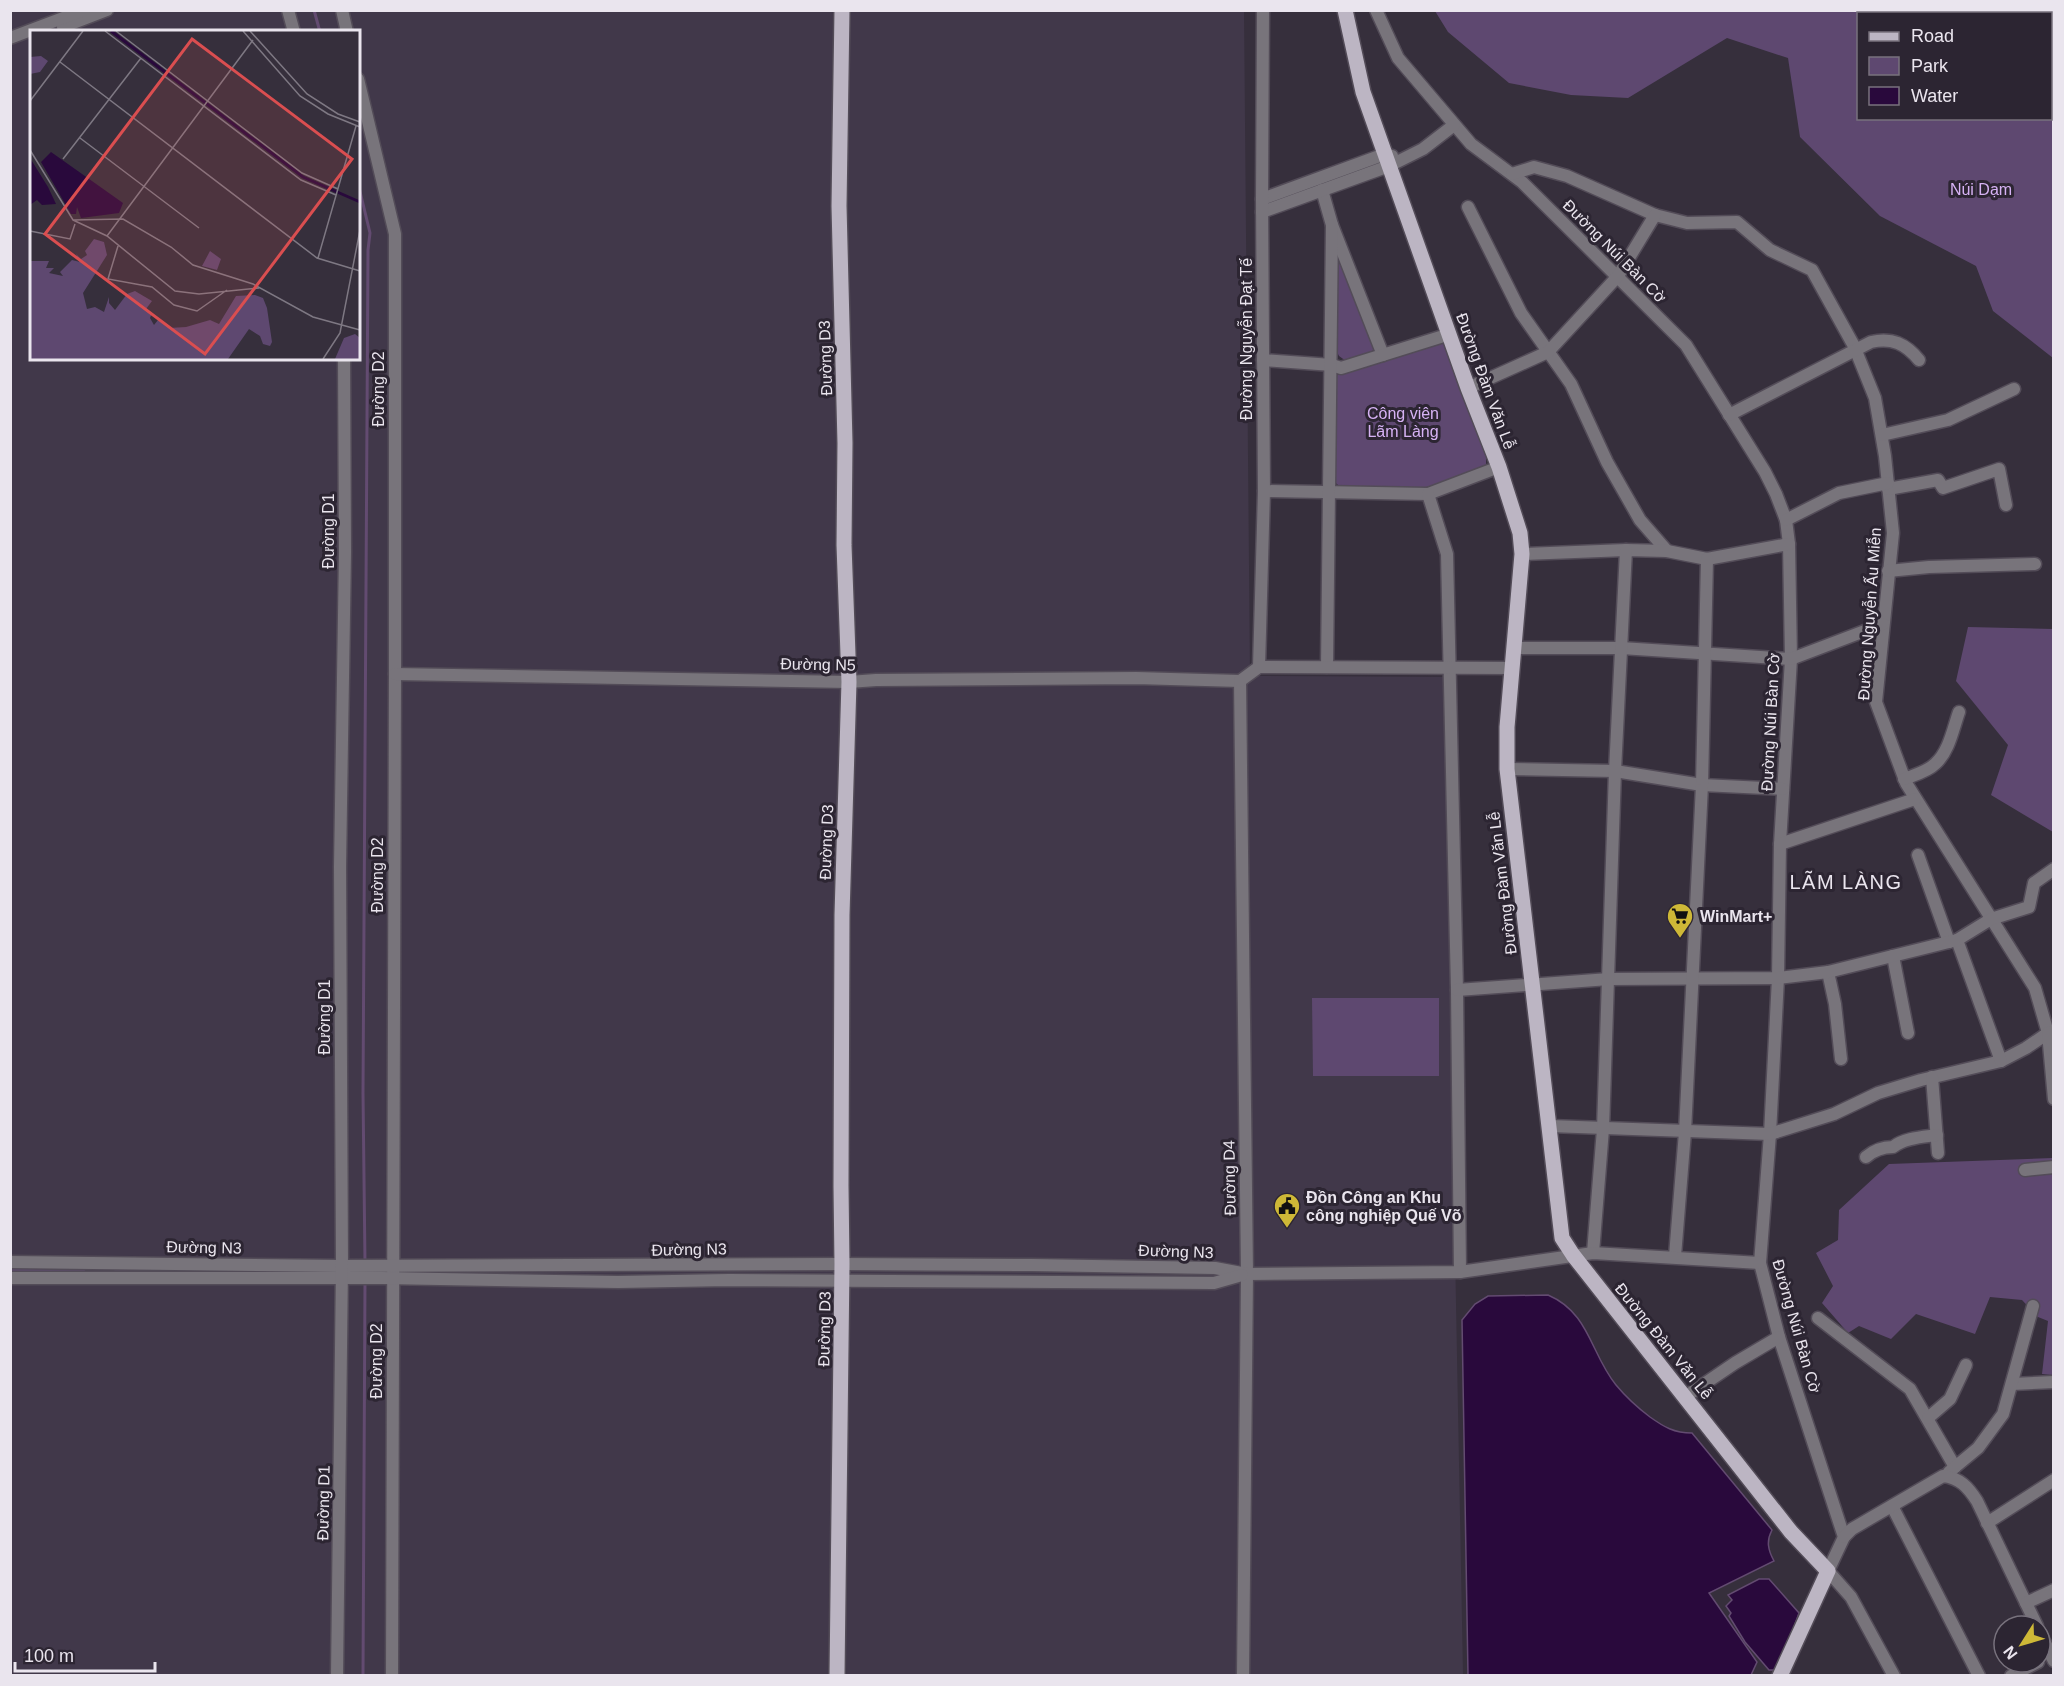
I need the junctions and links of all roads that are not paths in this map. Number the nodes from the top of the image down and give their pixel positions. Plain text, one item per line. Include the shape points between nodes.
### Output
1 (84, 10) edge
2 (107, 10) edge
3 (288, 10) edge
4 (342, 10) edge
5 (842, 10) edge
6 (1263, 10) edge
7 (1345, 10) edge
8 (1376, 10) edge
9 (30, 30) edge
10 (31, 30) edge
11 (55, 30) edge
12 (293, 30) edge
13 (347, 30) edge
14 (10, 38) edge
15 (30, 39) edge
16 (10, 46) edge
17 (360, 87) edge
18 (1454, 125) junction
19 (1392, 160) junction
20 (1512, 174) junction
21 (1322, 190) junction
22 (1262, 199) junction
23 (1468, 207) dead end
24 (1262, 212) junction
25 (1655, 215) junction
26 (1332, 225) junction
27 (1618, 276) junction
28 (1450, 334) junction
29 (1856, 350) junction
30 (1548, 352) junction
31 (1383, 355) junction
32 (344, 360) edge
33 (1263, 360) junction
34 (1919, 360) dead end
35 (1332, 365) junction
36 (1468, 388) junction
37 (2014, 389) dead end
38 (1729, 415) junction
39 (1882, 435) junction
40 (1499, 467) junction
41 (1888, 486) junction
42 (1264, 491) junction
43 (1328, 492) junction
44 (1428, 494) junction
45 (2006, 505) dead end
46 (1786, 520) junction
47 (1789, 544) junction
48 (1626, 550) junction
49 (1666, 551) junction
50 (1522, 554) junction
51 (1707, 559) junction
52 (2035, 564) dead end
53 (1888, 571) junction
54 (1883, 624) junction
55 (1515, 648) junction
56 (1621, 648) junction
57 (1705, 652) junction
58 (1791, 659) junction
59 (1259, 667) junction
60 (1326, 667) junction
61 (1449, 667) junction
62 (1513, 668) junction
63 (395, 674) junction
64 (1240, 681) junction
65 (849, 682) junction
66 (1959, 712) dead end
67 (1507, 770) junction
68 (1615, 771) junction
69 (1904, 779) junction
70 (1702, 785) junction
71 (1783, 789) junction
72 (1915, 800) junction
73 (1780, 843) junction
74 (1918, 855) dead end
75 (2054, 869) edge
76 (1991, 919) junction
77 (1953, 941) junction
78 (1893, 956) junction
79 (1828, 972) junction
80 (1693, 978) junction
81 (1778, 978) junction
82 (1609, 979) junction
83 (1532, 984) junction
84 (1457, 990) junction
85 (1908, 1033) dead end
86 (2051, 1033) edge
87 (1840, 1059) dead end
88 (2001, 1061) junction
89 (1932, 1077) junction
90 (2054, 1099) edge
91 (1550, 1126) junction
92 (1603, 1129) junction
93 (1685, 1132) junction
94 (1770, 1134) junction
95 (1937, 1135) junction
96 (1938, 1153) dead end
97 (1866, 1157) dead end
98 (2054, 1167) edge
99 (2025, 1170) dead end
100 (1593, 1252) junction
101 (1573, 1255) junction
102 (1676, 1256) junction
103 (10, 1262) edge
104 (97, 1262) junction
105 (1760, 1263) junction
106 (842, 1264) junction
107 (618, 1265) junction
108 (346, 1272) junction
109 (388, 1272) junction
110 (1460, 1272) junction
111 (1246, 1274) junction
112 (10, 1278) edge
113 (97, 1278) junction
114 (842, 1280) junction
115 (618, 1282) junction
116 (2033, 1306) dead end
117 (1818, 1318) dead end
118 (1779, 1337) junction
119 (1966, 1365) dead end
120 (2054, 1382) edge
121 (2012, 1384) junction
122 (1685, 1397) junction
123 (1928, 1418) junction
124 (1955, 1467) junction
125 (1943, 1476) junction
126 (2054, 1480) edge
127 (1892, 1506) junction
128 (1987, 1523) junction
129 (1844, 1537) junction
130 (1828, 1570) junction
131 (2054, 1590) edge
132 (2026, 1604) junction
133 (2031, 1614) edge
134 (338, 1676) edge
135 (392, 1676) edge
136 (837, 1676) edge
137 (1243, 1676) edge
138 (1780, 1676) edge
139 (1894, 1676) edge
140 (1979, 1676) edge

1 - 10 street
2 - 11 street
3 - 12 street
4 - 13 street
5 - 65 main road, Đường D3 via 838,206
6 - 22 street, Đường Nguyễn Đạt Tế
7 - 19 main road, Đường Đàm Văn Lễ via 1364,92
8 - 18 street, Đường Núi Bàn Cờ via 1398,58
9 - 14 street
15 - 16 street
17 - 63 street, Đường D2 via 395,234
18 - 19 street via 1424,149
18 - 20 street, Đường Núi Bàn Cờ via 1471,144
19 - 21 street
19 - 22 street
19 - 28 main road, Đường Đàm Văn Lễ
20 - 25 street, Đường Nguyễn Ấu Miễn via 1534,167 1567,176
20 - 27 street, Đường Núi Bàn Cờ
21 - 24 street
21 - 26 street
22 - 24 street, Đường Nguyễn Đạt Tế
23 - 30 street via 1521,313
24 - 33 street, Đường Nguyễn Đạt Tế
25 - 27 street
25 - 29 street, Đường Nguyễn Ấu Miễn via 1687,223 1737,222 1770,250 1812,270
26 - 31 street
26 - 35 street
27 - 30 street
27 - 38 street, Đường Núi Bàn Cờ via 1686,345
28 - 31 street
28 - 36 main road, Đường Đàm Văn Lễ
29 - 34 street via 1882,339 1894,340
29 - 38 street
29 - 39 street, Đường Nguyễn Ấu Miễn via 1875,398
30 - 36 street
30 - 49 street via 1571,384 1606,462 1640,520
31 - 35 street via 1341,368
32 - 108 street, Đường D1 via 340,867
33 - 35 street
33 - 42 street, Đường Nguyễn Đạt Tế
35 - 43 street
36 - 40 main road, Đường Đàm Văn Lễ
37 - 39 street via 1948,420
38 - 46 street, Đường Núi Bàn Cờ via 1765,472
39 - 41 street, Đường Nguyễn Ấu Miễn
40 - 44 street
40 - 50 main road, Đường Đàm Văn Lễ via 1520,533
41 - 45 street via 1938,480 1942,488 1999,469
41 - 46 street via 1839,493
41 - 53 street, Đường Nguyễn Ấu Miễn via 1893,533
42 - 43 street
42 - 59 street, Đường Nguyễn Đạt Tế
43 - 44 street
43 - 60 street
44 - 61 street via 1447,554
46 - 47 street, Đường Núi Bàn Cờ
47 - 51 street
47 - 58 street, Đường Núi Bàn Cờ
48 - 49 street
48 - 50 street
48 - 56 street
49 - 51 street
50 - 55 main road, Đường Đàm Văn Lễ
51 - 57 street
52 - 53 street
53 - 54 street, Đường Nguyễn Ấu Miễn
54 - 58 street
54 - 69 street, Đường Nguyễn Ấu Miễn via 1876,702
55 - 56 street
55 - 62 main road, Đường Đàm Văn Lễ
56 - 57 street
56 - 68 street
57 - 58 street
57 - 70 street
58 - 71 street, Đường Núi Bàn Cờ
59 - 60 street
59 - 64 street
60 - 61 street
61 - 62 street
61 - 84 street
62 - 67 main road, Đường Đàm Văn Lễ
63 - 65 street, Đường N5
63 - 109 street, Đường D2
64 - 65 street, Đường N5 via 1136,678
64 - 111 street, Đường D4
65 - 106 main road, Đường D3 via 842,915
66 - 69 street via 1940,759
67 - 68 street
67 - 83 main road, Đường Đàm Văn Lễ
68 - 70 street
68 - 82 street
69 - 72 street, Đường Nguyễn Ấu Miễn
70 - 71 street
70 - 80 street
71 - 73 street, Đường Núi Bàn Cờ
72 - 73 street
72 - 76 street, Đường Nguyễn Ấu Miễn
73 - 81 street, Đường Núi Bàn Cờ
74 - 77 street
75 - 76 street via 2034,883 2029,907
76 - 77 street
76 - 86 street, Đường Nguyễn Ấu Miễn via 2035,988
77 - 78 street
77 - 88 street
78 - 79 street
78 - 85 street
79 - 81 street
79 - 87 street
80 - 81 street
80 - 82 street
80 - 93 street
81 - 94 street, Đường Núi Bàn Cờ
82 - 83 street
82 - 92 street
83 - 84 street
83 - 91 main road, Đường Đàm Văn Lễ
84 - 110 street
86 - 88 street
86 - 90 street, Đường Nguyễn Ấu Miễn
88 - 89 street
89 - 94 street
89 - 95 street
91 - 92 street
91 - 101 main road, Đường Đàm Văn Lễ via 1562,1238
92 - 93 street
92 - 100 street
93 - 94 street
93 - 102 street
94 - 105 street, Đường Núi Bàn Cờ
95 - 96 street
95 - 97 street via 1872,1151
98 - 99 street
100 - 101 street
100 - 102 street
101 - 110 street
101 - 122 main road, Đường Đàm Văn Lễ
102 - 105 street
103 - 104 street, Đường N3
104 - 108 street, Đường N3
104 - 113 street
105 - 118 street, Đường Núi Bàn Cờ
106 - 107 street, Đường N3
106 - 111 street, Đường N3 via 1215,1268
106 - 114 main road, Đường D3
107 - 109 street, Đường N3
107 - 115 street
108 - 109 street, Đường N3
108 - 113 street, Đường N3
108 - 134 street, Đường D1
109 - 115 street, Đường N3
109 - 135 street, Đường D2
110 - 111 street
111 - 114 street, Đường N3 via 1214,1282
111 - 137 street, Đường D4
112 - 113 street, Đường N3
114 - 115 street, Đường N3
114 - 136 main road, Đường D3
116 - 121 street
117 - 123 street via 1910,1389
118 - 122 street
118 - 129 street, Đường Núi Bàn Cờ
119 - 123 street via 1950,1399
120 - 121 street
121 - 124 street via 2003,1414 1978,1448
122 - 130 main road, Đường Đàm Văn Lễ via 1791,1532
123 - 124 street
124 - 125 street
125 - 127 street
125 - 128 street via 1957,1478 1970,1489
126 - 128 street
127 - 129 street
127 - 140 street
128 - 132 street
129 - 130 street
130 - 138 main road
130 - 139 street via 1851,1597
131 - 132 street
132 - 133 street

